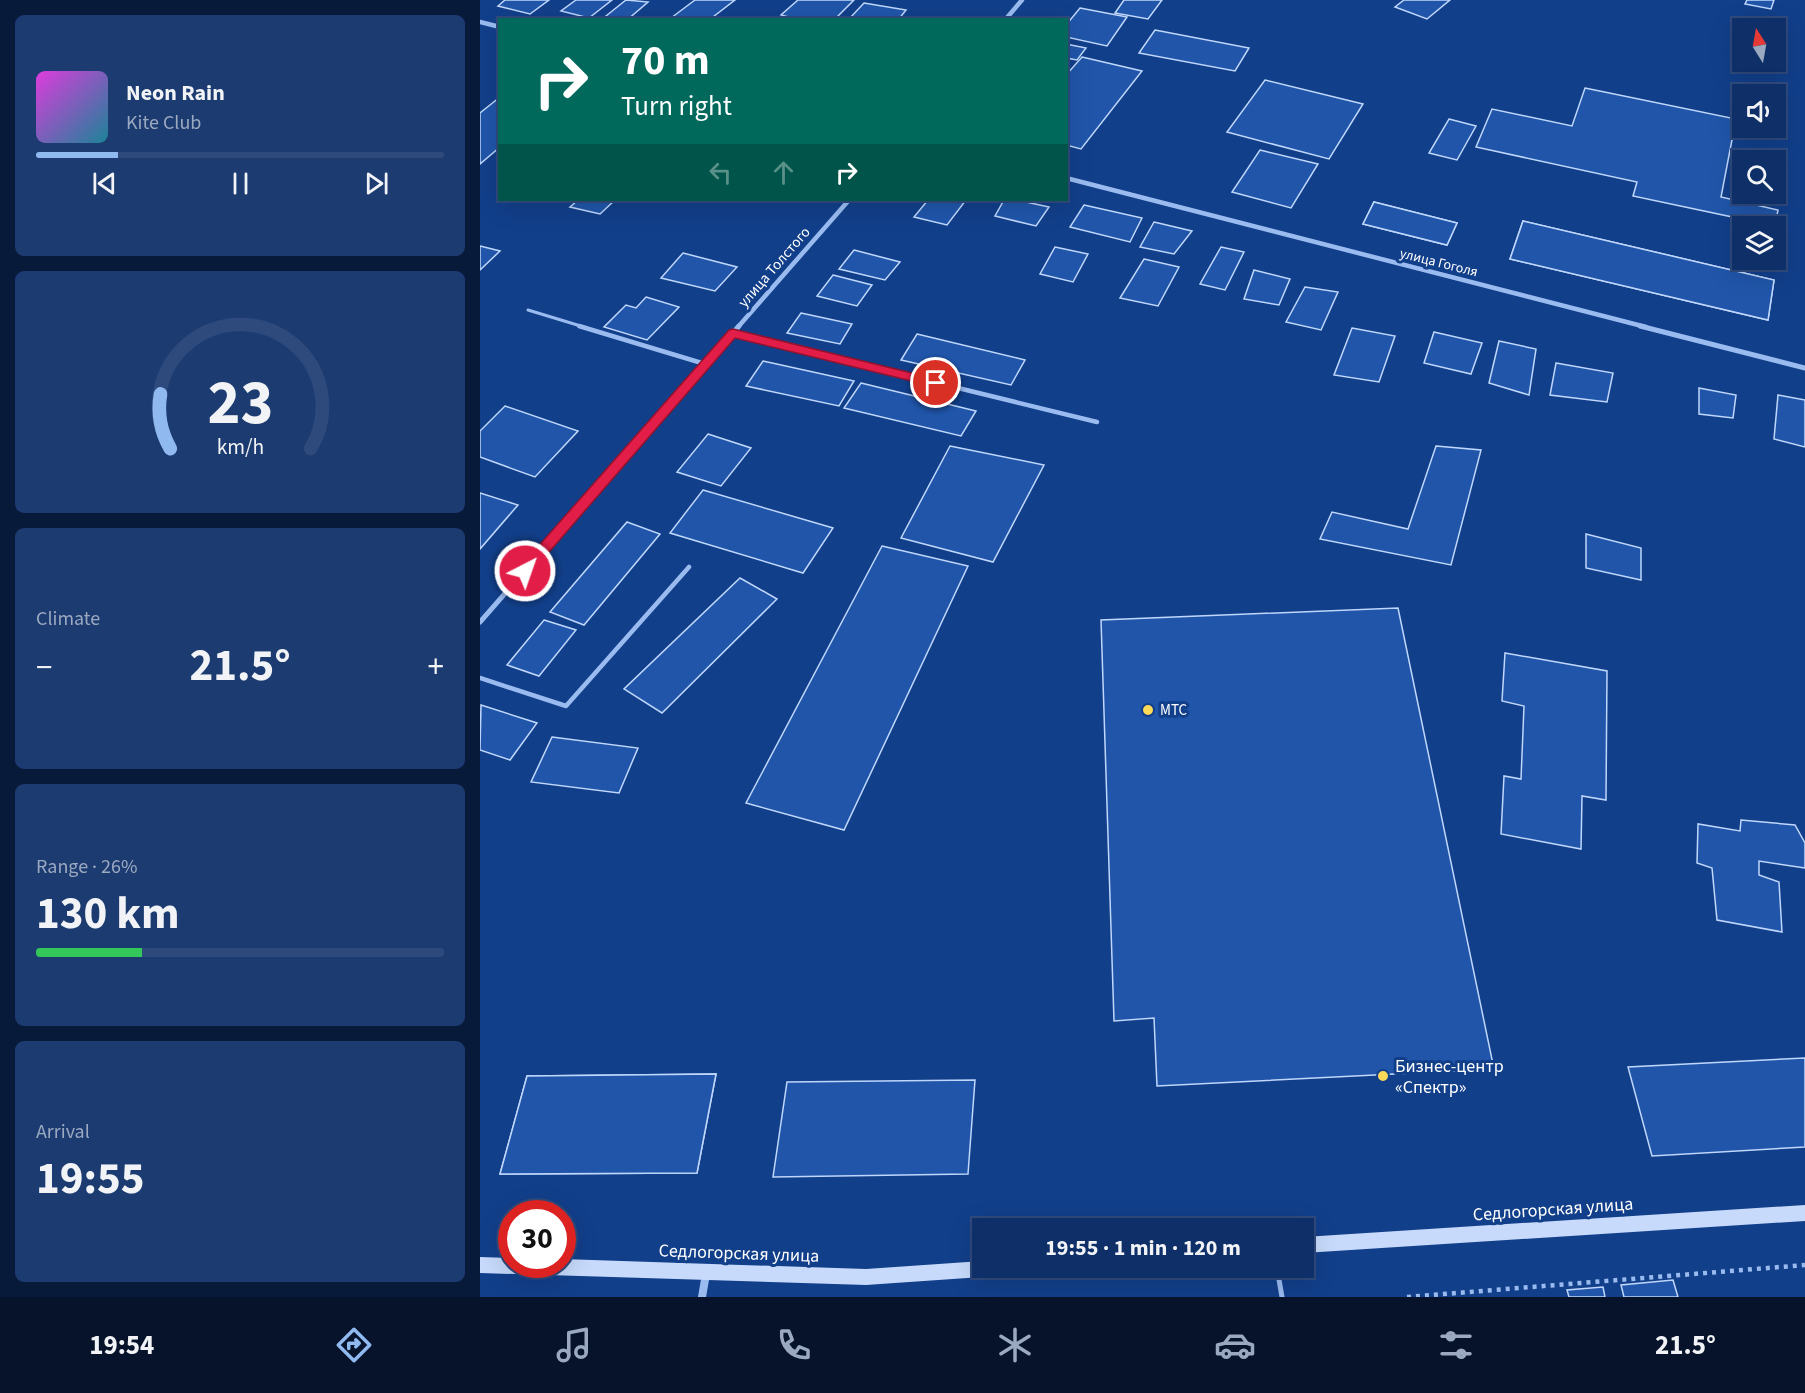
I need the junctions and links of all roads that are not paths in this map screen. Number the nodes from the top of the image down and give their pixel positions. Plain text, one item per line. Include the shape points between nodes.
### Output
1 (1022, 0) edge
2 (1007, 18) edge
3 (480, 22) edge
4 (498, 26) edge
5 (1068, 179) edge
6 (848, 201) edge
7 (528, 310) dead end
8 (733, 333) junction
9 (705, 364) junction
10 (1805, 368) edge
11 (1097, 422) dead end
12 (689, 567) dead end
13 (480, 622) edge
14 (480, 678) edge
15 (1805, 1213) edge
16 (1314, 1244) edge
17 (480, 1265) edge
18 (972, 1270) edge
19 (706, 1272) junction
20 (1279, 1278) edge
21 (702, 1297) edge
22 (1282, 1297) edge

1 - 2 street
3 - 4 street
5 - 10 street, улица Гоголя
6 - 8 street, улица Толстого
7 - 9 lane
8 - 9 street, улица Толстого
8 - 11 lane
9 - 13 street, улица Толстого
12 - 14 lane via 566,706
15 - 16 street, Седлогорская улица
17 - 19 street, Седлогорская улица
18 - 19 street, Седлогорская улица via 866,1277
19 - 21 street
20 - 22 lane

